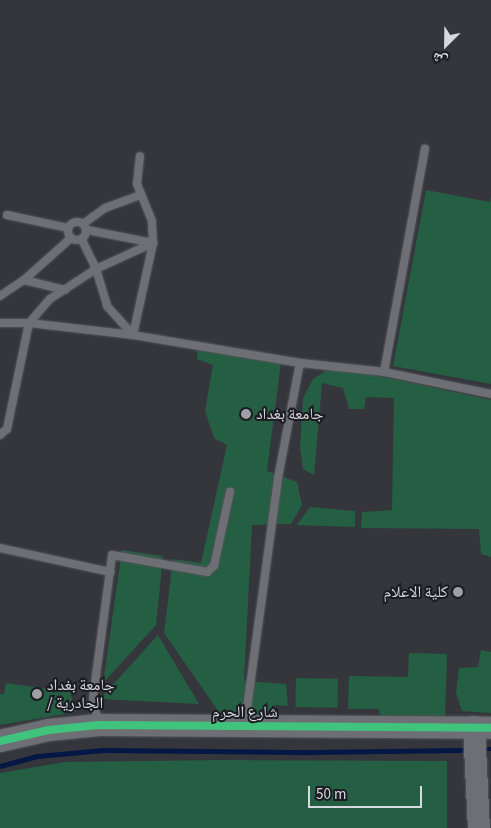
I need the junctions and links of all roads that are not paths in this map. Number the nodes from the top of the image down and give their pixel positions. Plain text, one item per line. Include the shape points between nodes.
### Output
1 (426, 149) dead end
2 (140, 156) dead end
3 (140, 195) junction
4 (7, 215) dead end
5 (85, 227) junction
6 (68, 228) junction
7 (71, 238) junction
8 (82, 240) junction
9 (153, 243) junction
10 (96, 269) junction
11 (24, 280) junction
12 (65, 290) junction
13 (0, 296) edge
14 (0, 323) edge
15 (29, 323) junction
16 (133, 335) junction
17 (300, 363) junction
18 (384, 372) junction
19 (491, 394) edge
20 (0, 435) edge
21 (230, 492) dead end
22 (0, 548) edge
23 (110, 572) junction
24 (99, 725) junction
25 (244, 725) junction
26 (482, 727) edge
27 (0, 741) edge
28 (479, 828) edge

1 - 18 lane
2 - 3 lane via 137,184
3 - 5 lane via 104,208
3 - 9 lane via 152,221
4 - 6 lane
5 - 6 lane via 77,221
5 - 8 lane
5 - 9 lane
6 - 7 lane
7 - 8 lane
7 - 11 lane
8 - 10 lane
9 - 10 lane
9 - 16 lane
10 - 12 lane
10 - 16 lane via 107,306
11 - 12 lane
11 - 13 lane
12 - 15 lane via 50,299
14 - 15 lane
15 - 16 lane
15 - 20 lane via 8,428
16 - 17 lane
17 - 18 lane
17 - 25 lane via 278,478
18 - 19 lane
21 - 23 lane via 214,566 207,572 112,555
22 - 23 lane
23 - 24 lane via 93,698
24 - 25 street, شارع الحرم
24 - 27 street, شارع الحرم via 50,730
25 - 26 street, شارع الحرم
26 - 28 street

